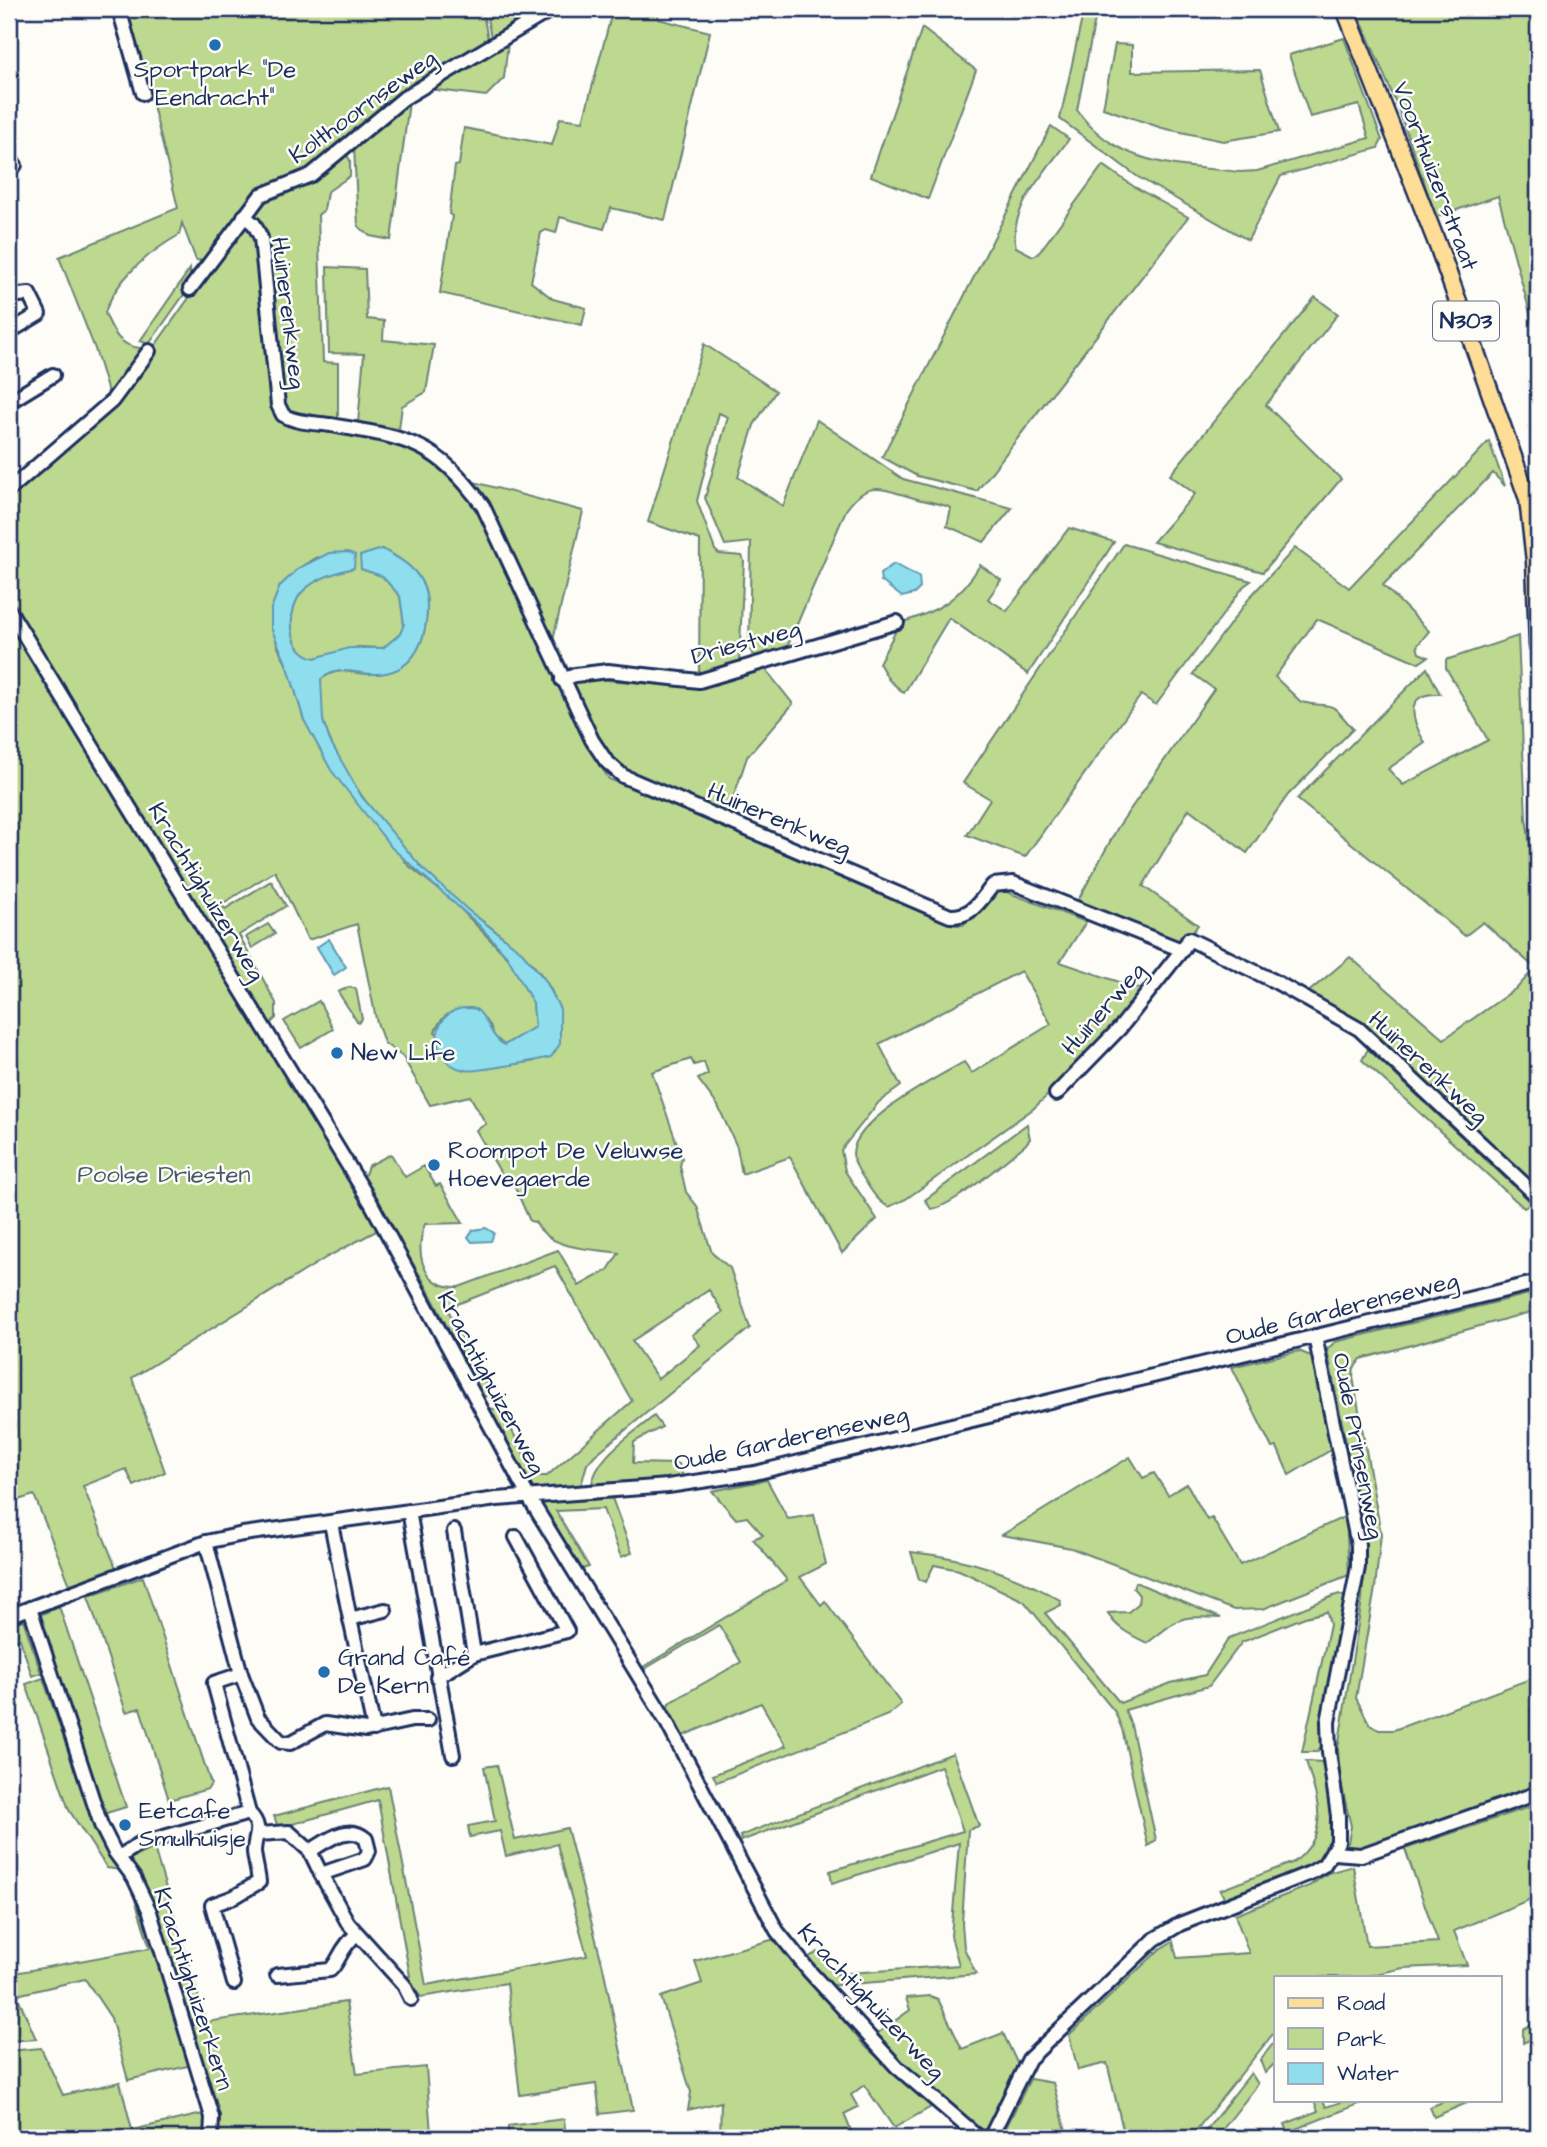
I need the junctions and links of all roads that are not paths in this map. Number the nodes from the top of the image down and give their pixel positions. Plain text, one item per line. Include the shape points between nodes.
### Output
1 (119, 9) edge
2 (552, 9) edge
3 (1345, 9) edge
4 (143, 93) dead end
5 (244, 216) junction
6 (190, 289) dead end
7 (9, 296) edge
8 (9, 332) edge
9 (149, 351) dead end
10 (53, 375) dead end
11 (9, 402) edge
12 (10, 484) edge
13 (1535, 609) edge
14 (9, 611) edge
15 (897, 622) dead end
16 (1538, 646) edge
17 (562, 680) junction
18 (1182, 950) junction
19 (1056, 1094) dead end
20 (1538, 1197) edge
21 (1538, 1282) edge
22 (1315, 1336) junction
23 (528, 1496) junction
24 (409, 1511) junction
25 (331, 1523) junction
26 (454, 1531) dead end
27 (516, 1537) dead end
28 (206, 1542) junction
29 (30, 1608) junction
30 (385, 1610) dead end
31 (9, 1616) edge
32 (349, 1619) junction
33 (474, 1654) junction
34 (241, 1674) junction
35 (438, 1678) junction
36 (428, 1720) dead end
37 (373, 1729) junction
38 (453, 1755) dead end
39 (1538, 1793) edge
40 (249, 1813) junction
41 (259, 1834) junction
42 (310, 1850) junction
43 (1334, 1853) junction
44 (119, 1857) junction
45 (321, 1874) junction
46 (357, 1934) junction
47 (277, 1975) dead end
48 (234, 1983) dead end
49 (411, 1999) dead end
50 (211, 2138) edge
51 (980, 2138) edge
52 (990, 2138) edge

1 - 4 street
2 - 5 street, Kolthoornseweg via 429,81 330,162 311,175 261,195
3 - 13 main road, Voorthuizerstraat / N303 via 1440,251 1528,499
5 - 6 street, Kolthoornseweg
5 - 17 street, Huinerenkweg via 261,238 278,405 283,415 397,436 419,445 458,474 483,506
7 - 8 street via 29,294 39,314
9 - 12 street via 112,401
10 - 11 street
13 - 16 main road, Voorthuizerstraat / N303
14 - 23 street, Krachtighuizerweg via 372,1203
15 - 17 street, Driestweg via 699,681 608,671
17 - 18 street, Huinerenkweg via 592,740 623,776 950,916 973,909 993,886 1013,883
18 - 19 street, Huinerweg via 1120,1028
18 - 20 street, Huinerenkweg via 1189,939 1359,1029
21 - 22 street, Oude Garderenseweg
22 - 23 street, Oude Garderenseweg via 755,1473 668,1486
22 - 43 street, Oude Prinsenweg via 1359,1545 1354,1596 1328,1722 1339,1833
23 - 24 street, Oude Garderenseweg
23 - 51 street, Krachtighuizerweg via 665,1719 777,1931 897,2067
24 - 25 street, Oude Garderenseweg
24 - 35 street
25 - 28 street, Oude Garderenseweg
25 - 32 street
26 - 33 street
27 - 33 street via 567,1631
28 - 29 street, Oude Garderenseweg
28 - 34 street
29 - 31 street, Oude Garderenseweg
29 - 44 street, Krachtighuizerkern via 91,1798
30 - 32 street
32 - 37 street
33 - 35 street
34 - 37 street via 258,1718 281,1742 290,1743 325,1724
34 - 40 street, Krachtighuizerkern via 214,1684
35 - 38 street
36 - 37 street
39 - 43 street via 1361,1855
40 - 41 street, Krachtighuizerkern
40 - 44 street via 139,1844
41 - 42 street via 289,1832
41 - 48 street, Krachtighuizerkern via 254,1847 257,1886 212,1905
42 - 45 street
42 - 45 street via 339,1834 356,1833 366,1839 369,1851 365,1859
43 - 52 street via 1310,1874 1180,1924 1155,1939 1029,2059
44 - 50 street, Krachtighuizerkern via 150,1912 212,2118
45 - 46 street
46 - 47 street via 343,1945 335,1968
46 - 49 street via 388,1965

